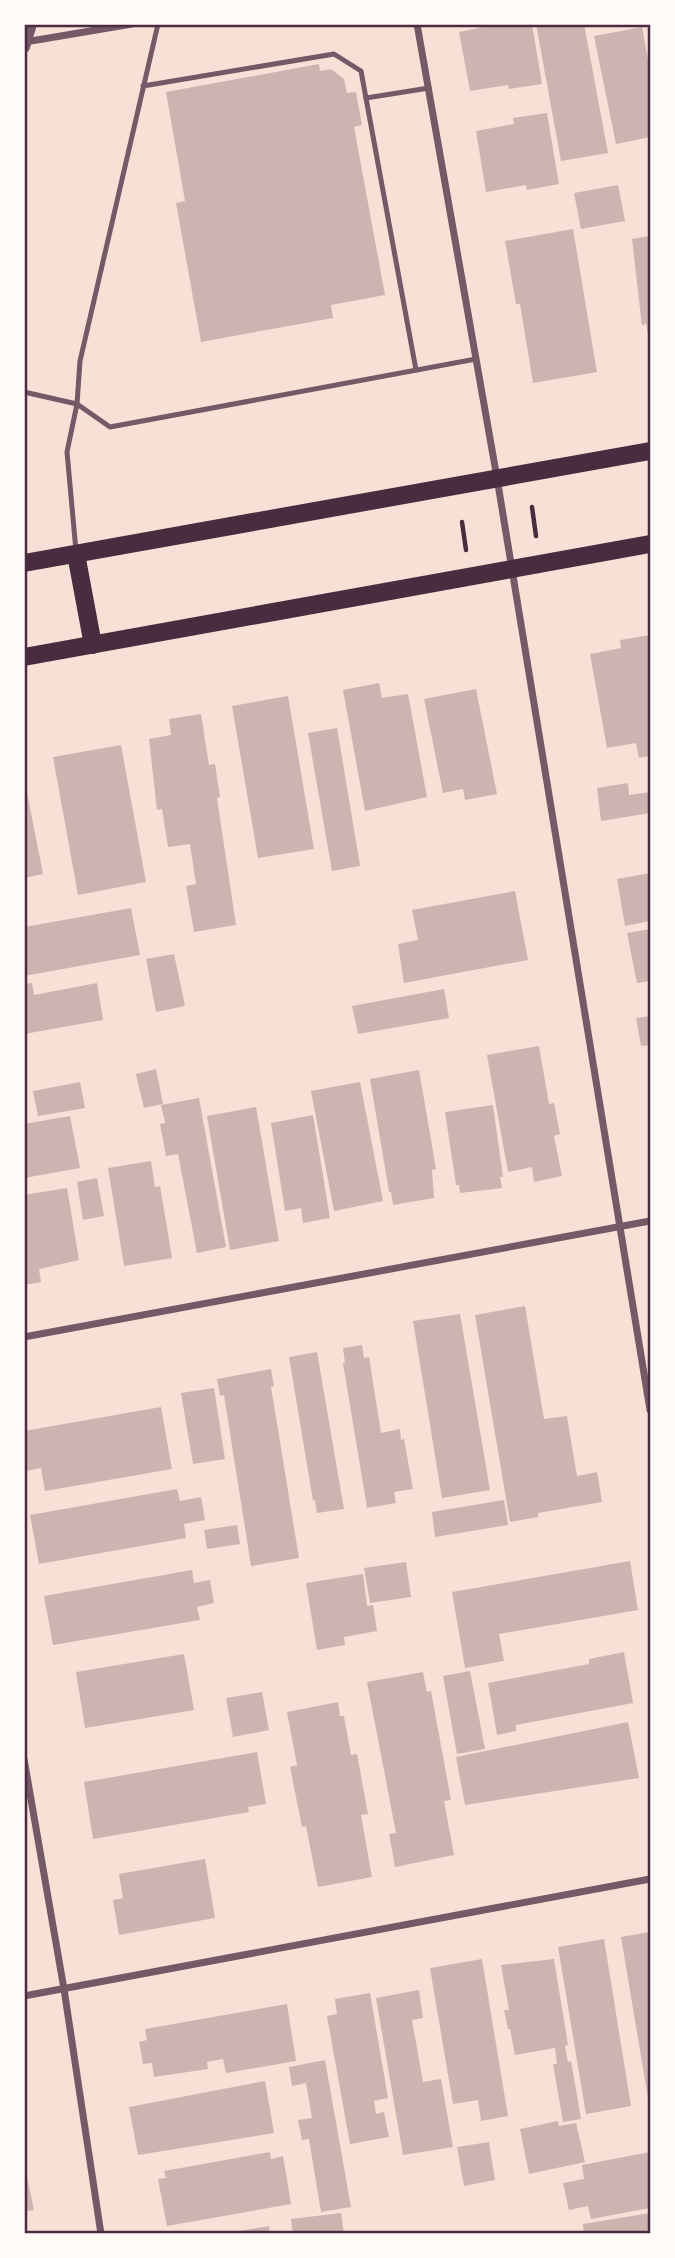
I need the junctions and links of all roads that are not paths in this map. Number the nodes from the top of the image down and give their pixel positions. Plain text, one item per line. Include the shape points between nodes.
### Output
1 (31, 24) edge
2 (132, 24) edge
3 (158, 24) edge
4 (417, 24) edge
5 (25, 44) edge
6 (143, 86) junction
7 (429, 88) junction
8 (366, 98) junction
9 (476, 359) junction
10 (416, 370) junction
11 (24, 391) edge
12 (76, 404) junction
13 (650, 451) edge
14 (497, 478) junction
15 (650, 544) edge
16 (76, 554) junction
17 (24, 563) edge
18 (512, 569) junction
19 (93, 645) junction
20 (24, 657) edge
21 (650, 1221) edge
22 (620, 1227) junction
23 (24, 1337) edge
24 (650, 1410) edge
25 (24, 1759) edge
26 (650, 1879) edge
27 (64, 1989) junction
28 (24, 1996) edge
29 (101, 2234) edge

1 - 5 street
2 - 5 street
3 - 6 lane
4 - 7 street
6 - 8 lane via 334,54 361,71
6 - 12 lane via 80,361
7 - 8 lane
7 - 9 street
8 - 10 lane
9 - 10 lane
9 - 14 street
10 - 12 lane via 110,427
11 - 12 lane
12 - 16 lane via 67,452
13 - 14 main road
14 - 16 main road
14 - 18 street
15 - 18 main road
16 - 17 main road
16 - 19 main road
18 - 19 main road
18 - 22 street
19 - 20 main road
21 - 22 street
22 - 23 street
22 - 24 street
25 - 27 street
26 - 27 street
27 - 28 street
27 - 29 street

